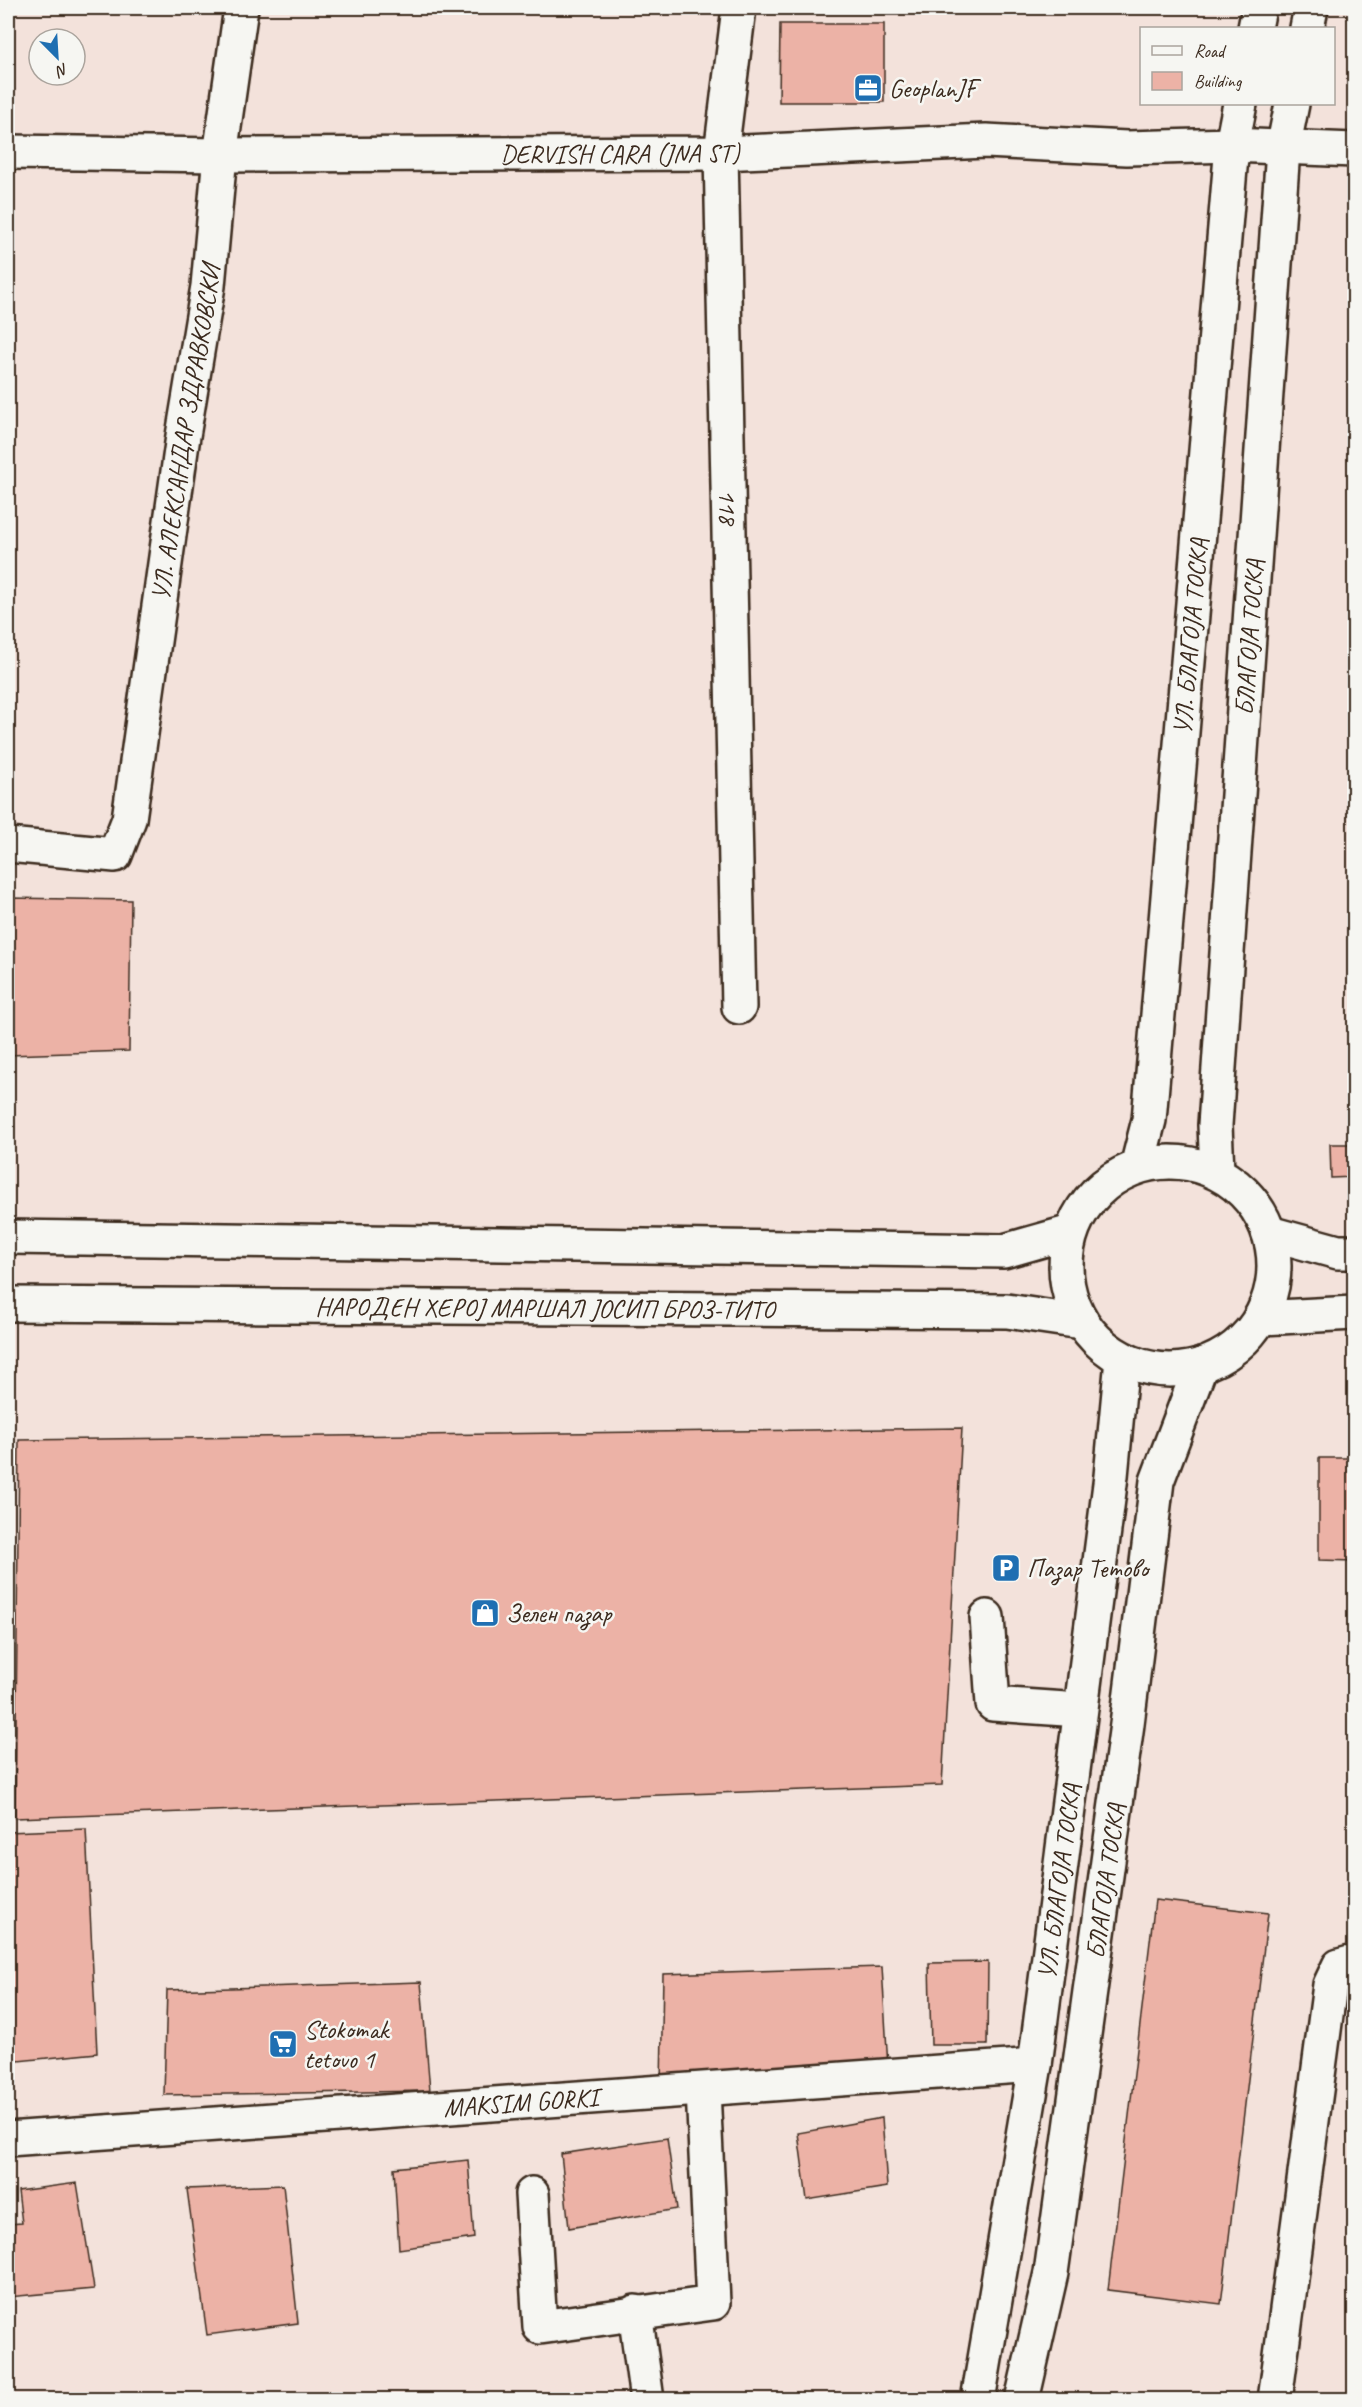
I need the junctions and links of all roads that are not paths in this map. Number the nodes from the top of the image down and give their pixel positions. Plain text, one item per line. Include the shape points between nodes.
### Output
1 (241, 8) edge
2 (739, 8) edge
3 (1259, 8) edge
4 (1311, 8) edge
5 (1255, 27) edge
6 (1307, 27) edge
7 (1240, 105) edge
8 (1292, 105) edge
9 (1232, 145) junction
10 (1283, 149) junction
11 (1354, 150) edge
12 (8, 152) edge
13 (721, 153) junction
14 (220, 154) junction
15 (8, 845) edge
16 (739, 1007) dead end
17 (1137, 1167) junction
18 (1217, 1172) junction
19 (1071, 1232) junction
20 (1269, 1233) junction
21 (8, 1237) edge
22 (1354, 1252) edge
23 (8, 1304) edge
24 (1354, 1313) edge
25 (1260, 1318) junction
26 (1082, 1323) junction
27 (1122, 1359) junction
28 (1201, 1365) junction
29 (987, 1617) dead end
30 (1080, 1710) junction
31 (1354, 1962) edge
32 (1035, 2065) junction
33 (703, 2091) junction
34 (8, 2139) edge
35 (532, 2194) dead end
36 (635, 2312) junction
37 (647, 2400) edge
38 (978, 2400) edge
39 (1022, 2400) edge
40 (1275, 2400) edge

1 - 14 street, УЛ. АЛЕКСАНДАР ЗДРАВКОВСКИ
2 - 13 street, 118
3 - 5 street
4 - 6 street
7 - 9 street, УЛ. БЛАГОЈА ТОСКА
8 - 10 street, БЛАГОЈА ТОСКА
9 - 10 street, DERVISH CARA (JNA ST)
9 - 13 street, DERVISH CARA (JNA ST) via 1127,148 986,141
9 - 17 street, УЛ. БЛАГОЈА ТОСКА via 1149,1120
10 - 11 street, DERVISH CARA (JNA ST)
10 - 18 street, БЛАГОЈА ТОСКА via 1215,1113
12 - 14 street, DERVISH CARA (JNA ST)
13 - 14 street, DERVISH CARA (JNA ST)
13 - 16 street, 118
14 - 15 street, УЛ. АЛЕКСАНДАР ЗДРАВКОВСКИ via 208,286 129,819 115,855
17 - 18 street via 1177,1162
17 - 19 street via 1096,1192 1081,1210
18 - 20 street via 1249,1198
19 - 21 street via 1004,1251
19 - 26 street via 1065,1279
20 - 22 street via 1338,1252
20 - 25 street via 1274,1276
23 - 26 street, НАРОДЕН ХЕРОЈ МАРШАЛ ЈОСИП БРОЗ-ТИТО via 1007,1311
24 - 25 street
25 - 28 street via 1245,1339 1225,1355
26 - 27 street via 1099,1344
27 - 28 street via 1161,1371
27 - 30 street, УЛ. БЛАГОЈА ТОСКА
28 - 39 street, БЛАГОЈА ТОСКА via 1157,1481 1128,1724 1051,2273
29 - 30 street via 993,1704
30 - 32 street, УЛ. БЛАГОЈА ТОСКА
31 - 40 street via 1339,1966 1330,1985
32 - 33 street, MAKSIM GORKI
32 - 38 street, УЛ. БЛАГОЈА ТОСКА
33 - 34 street, MAKSIM GORKI
33 - 36 street via 713,2303
35 - 36 street via 540,2327
36 - 37 street

